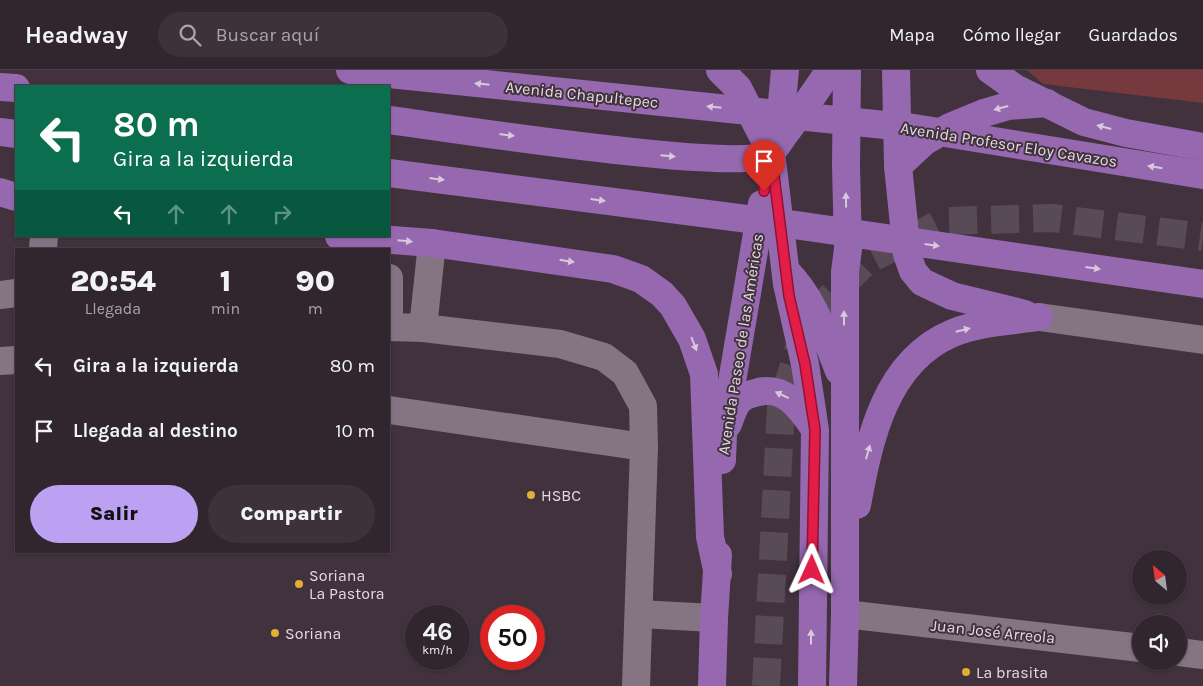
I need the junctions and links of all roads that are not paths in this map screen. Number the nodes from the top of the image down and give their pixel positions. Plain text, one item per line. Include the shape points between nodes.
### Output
1 (350, 70) edge
2 (720, 70) edge
3 (786, 70) edge
4 (830, 70) edge
5 (847, 70) edge
6 (896, 70) edge
7 (990, 70) edge
8 (0, 87) edge
9 (15, 88) edge
10 (1050, 103) junction
11 (814, 118) joint
12 (390, 120) edge
13 (0, 132) edge
14 (15, 134) edge
15 (1203, 147) edge
16 (771, 152) junction
17 (898, 166) junction
18 (390, 173) edge
19 (1203, 175) edge
20 (0, 192) edge
21 (15, 197) edge
22 (15, 210) edge
23 (0, 211) edge
24 (344, 237) edge
25 (840, 240) junction
26 (432, 243) junction
27 (375, 244) edge
28 (786, 270) junction
29 (1203, 284) edge
30 (15, 293) edge
31 (0, 295) edge
32 (1039, 317) junction
33 (390, 327) edge
34 (423, 328) junction
35 (1203, 340) edge
36 (15, 360) edge
37 (0, 361) edge
38 (844, 384) junction
39 (390, 410) edge
40 (815, 430) junction
41 (723, 435) junction
42 (644, 447) junction
43 (845, 569) junction
44 (718, 574) junction
45 (638, 614) junction
46 (845, 614) junction
47 (714, 618) junction
48 (1132, 647) edge
49 (1187, 653) edge
50 (1203, 655) edge
51 (636, 686) edge
52 (712, 686) edge
53 (812, 686) edge
54 (843, 686) edge

11 -> 1 main road, Avenida Chapultepec
2 - 16 main road via 738,88
3 - 16 main road, Avenida Paseo de las Américas
4 - 16 main road
25 -> 5 main road via 846,166
6 - 17 main road
7 - 10 main road via 1016,88
8 - 9 main road
15 -> 10 main road via 1084,122
10 -> 17 main road via 1008,106 950,127 925,141
19 -> 11 main road, Avenida Profesor Eloy Cavazos via 914,128
12 -> 16 main road via 668,156 745,158 761,157
13 - 14 main road
16 - 28 main road
16 - 41 main road, Avenida Paseo de las Américas
17 - 32 main road via 907,254 913,271 922,282 952,296
18 -> 25 main road
20 - 21 main road
22 - 23 main road
24 - 27 main road
25 -> 29 main road
38 -> 25 main road via 845,272
27 -> 26 main road
26 - 34 street
26 -> 44 main road via 613,269 641,278 673,306 692,339 704,374 710,536
28 - 38 main road via 810,301
28 - 40 main road
30 - 31 street
32 - 35 street
43 -> 32 main road via 874,431 895,384 913,359 933,342 955,332
33 - 34 street
34 - 42 street via 560,344 604,357 624,373 643,406
36 - 37 street
38 - 43 main road
39 - 42 street
40 -> 41 main road via 799,406 788,397 774,391 761,391 738,403
53 -> 40 main road
41 - 44 main road, Avenida Paseo de las Américas
42 - 45 street
43 - 46 main road
44 - 47 main road, Avenida Paseo de las Américas
45 - 47 street
45 - 51 street
46 - 48 street, Juan José Arreola
46 - 54 main road
47 - 52 main road, Avenida Paseo de las Américas
49 - 50 street

